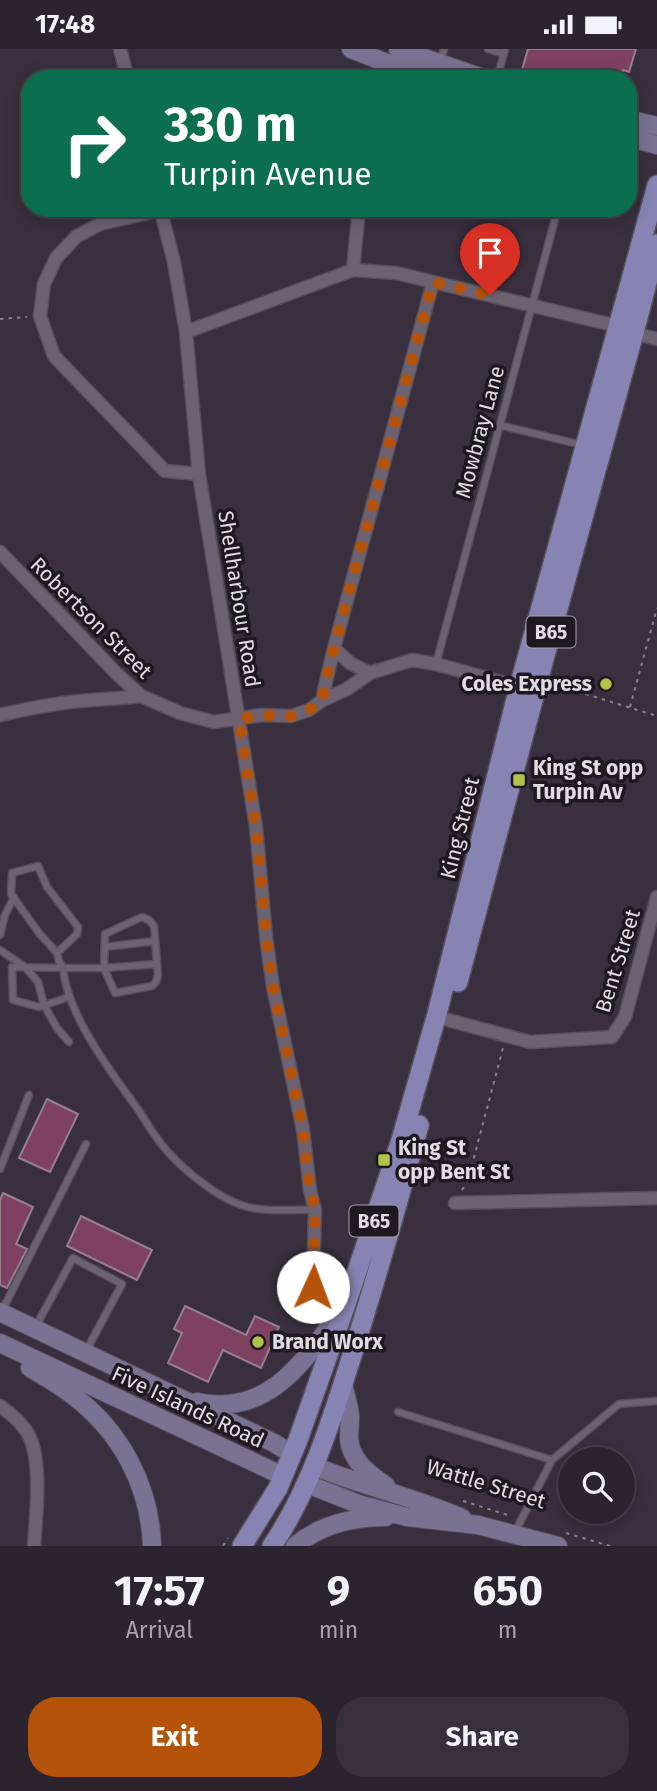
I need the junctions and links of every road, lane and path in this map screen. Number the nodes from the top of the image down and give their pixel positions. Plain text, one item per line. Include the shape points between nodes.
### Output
1 (120, 49) edge
2 (351, 49) edge
3 (488, 49) edge
4 (505, 51) edge
5 (392, 64) edge
6 (439, 64) edge
7 (126, 70) edge
8 (458, 70) edge
9 (500, 70) edge
10 (637, 121) edge
11 (657, 126) edge
12 (637, 139) edge
13 (657, 145) edge
14 (657, 185) edge
15 (128, 217) edge
16 (163, 217) edge
17 (358, 217) edge
18 (555, 217) edge
19 (657, 244) edge
20 (353, 270) junction
21 (433, 282) junction
22 (531, 305) junction
23 (40, 316) junction
24 (0, 319) edge
25 (626, 330) junction
26 (186, 332) junction
27 (657, 339) edge
28 (499, 425) junction
29 (578, 444) junction
30 (199, 474) junction
31 (0, 552) edge
32 (657, 608) edge
33 (334, 648) junction
34 (544, 659) junction
35 (436, 664) junction
36 (370, 673) junction
37 (548, 683) dead end
38 (519, 687) junction
39 (141, 696) junction
40 (323, 700) junction
41 (630, 708) junction
42 (0, 715) edge
43 (657, 716) edge
44 (239, 719) junction
45 (14, 897) junction
46 (657, 897) edge
47 (0, 935) edge
48 (155, 941) junction
49 (105, 947) junction
50 (0, 950) edge
51 (57, 953) junction
52 (157, 964) junction
53 (25, 967) junction
54 (63, 968) junction
55 (104, 968) junction
56 (69, 996) junction
57 (44, 1005) junction
58 (448, 1020) junction
59 (506, 1037) junction
60 (69, 1042) dead end
61 (29, 1094) dead end
62 (86, 1144) dead end
63 (0, 1169) edge
64 (657, 1198) edge
65 (454, 1203) joint
66 (315, 1210) junction
67 (313, 1287) dead end
68 (347, 1301) junction
69 (1, 1312) edge
70 (35, 1329) junction
71 (0, 1343) edge
72 (0, 1349) edge
73 (85, 1353) junction
74 (343, 1383) junction
75 (176, 1397) junction
76 (657, 1401) edge
77 (0, 1406) edge
78 (398, 1412) dead end
79 (274, 1443) joint
80 (292, 1454) junction
81 (552, 1460) junction
82 (310, 1475) junction
83 (283, 1476) junction
84 (402, 1495) junction
85 (457, 1500) dead end
86 (407, 1517) junction
87 (478, 1525) junction
88 (518, 1527) junction
89 (560, 1539) edge
90 (34, 1546) edge
91 (152, 1546) edge
92 (242, 1546) edge
93 (272, 1546) edge
94 (295, 1546) edge
95 (610, 1546) edge

1 - 7 street
2 - 5 main road
3 - 4 lane
4 - 9 lane
5 - 6 main road
6 - 8 main road
10 - 11 main road
12 - 13 main road
14 - 25 main road, King Street / B65
15 - 23 street via 77,236 56,258 44,284
16 - 26 street, Shellharbour Road
17 - 20 street
18 - 22 lane, Mowbray Lane
19 - 25 main road, King Street / B65
20 - 21 street
20 - 26 street
21 - 22 street
21 - 33 street
22 - 25 street
22 - 28 lane, Mowbray Lane
23 - 24 path
23 - 30 street via 54,356 165,471
25 - 27 street
25 - 29 main road, King Street / B65
25 - 34 main road, King Street / B65
26 - 30 street, Shellharbour Road
28 - 29 lane
28 - 35 lane, Mowbray Lane
29 - 38 main road, King Street / B65
30 - 44 street, Shellharbour Road
31 - 39 street, Robertson Street
32 - 41 path
33 - 36 street
33 - 40 street
34 - 38 street
34 - 58 main road, King Street / B65
35 - 36 street, Robertson Street via 412,660
35 - 38 street, Robertson Street
36 - 40 street, Robertson Street
37 - 41 path
38 - 68 main road, King Street / B65 via 430,1039
39 - 42 street
39 - 44 street, Robertson Street via 214,722
40 - 44 street, Robertson Street via 291,716
41 - 43 path
44 - 66 street, Shellharbour Road via 271,975
45 - 47 lane
45 - 51 lane
45 - 51 lane via 12,873 38,866 47,887 78,927 77,934
46 - 59 street, Bent Street via 625,1017 611,1037 530,1042
48 - 49 lane
48 - 49 lane via 154,926 142,917 105,934
48 - 52 lane
49 - 55 lane
50 - 53 lane
51 - 54 lane
52 - 55 lane
52 - 55 lane via 152,986 115,993
53 - 54 lane
53 - 57 lane via 38,982
53 - 57 lane via 12,967 13,1000
54 - 55 lane
54 - 56 lane
56 - 57 lane
56 - 66 lane via 102,1059 166,1151 183,1167 240,1205
57 - 60 lane
58 - 59 street, Bent Street
58 - 74 main road, King Street / B65
59 - 65 path via 468,1180
61 - 63 lane
62 - 69 lane
64 - 65 street
66 - 67 street, Shellharbour Road
68 - 75 main road via 302,1363 262,1394 225,1405
68 - 80 main road, King Street / B65
69 - 70 main road, Five Islands Road
70 - 73 main road, Five Islands Road
70 - 73 lane via 73,1258 122,1284
71 - 83 main road, Five Islands Road
72 - 91 main road via 72,1394 110,1431 140,1483 150,1516
73 - 75 main road, Five Islands Road
74 - 82 main road, King Street / B65
74 - 84 main road via 356,1459
75 - 79 main road, Five Islands Road
76 - 81 lane via 619,1404
77 - 90 street via 23,1427 34,1450
78 - 81 lane
79 - 80 main road, Wattle Street
80 - 82 main road, Wattle Street
80 - 83 main road, King Street / B65
81 - 88 lane
82 - 83 main road, Wattle Street
82 - 84 main road, Wattle Street
82 - 86 main road, Wattle Street via 360,1505
82 - 93 main road, B65
83 - 92 main road, B65
84 - 87 main road, Wattle Street
85 - 88 path, Wattle Street
86 - 87 main road, Wattle Street
86 - 94 main road via 344,1521
87 - 88 main road, Wattle Street
88 - 89 main road, Wattle Street
89 - 95 path, Wattle Street

